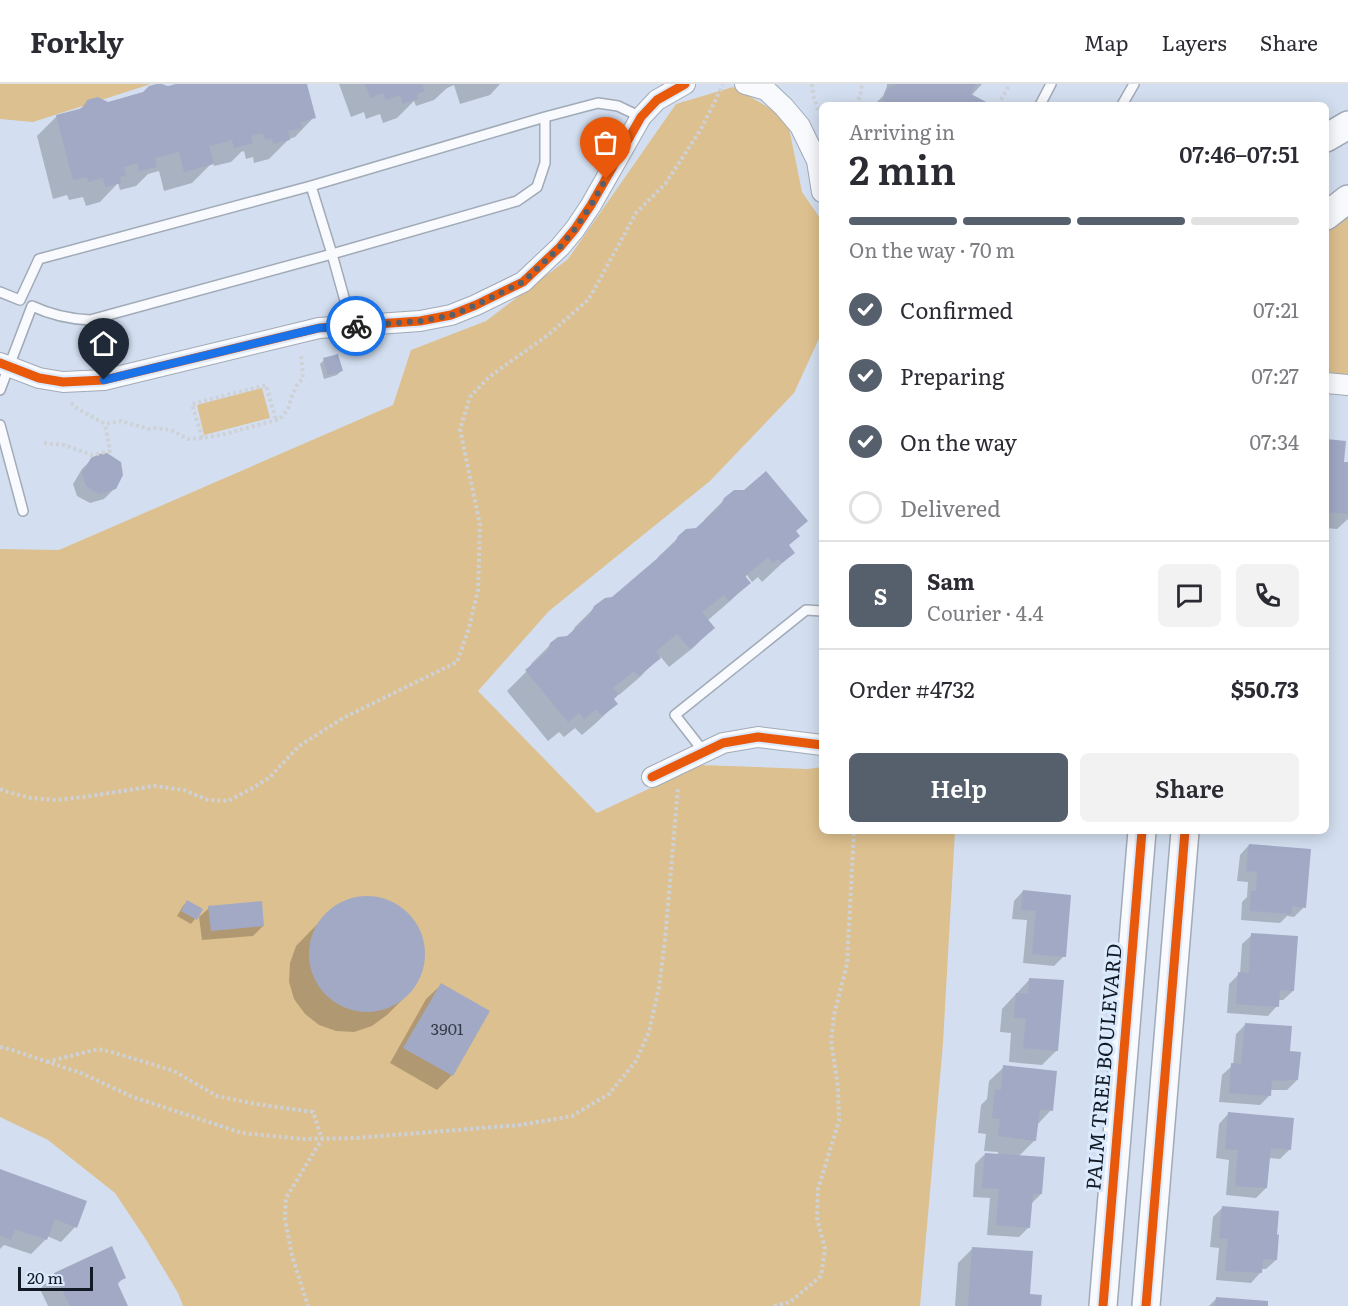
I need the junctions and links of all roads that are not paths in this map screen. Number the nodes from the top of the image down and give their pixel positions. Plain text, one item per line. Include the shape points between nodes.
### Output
1 (685, 84) edge
2 (745, 84) edge
3 (1051, 84) edge
4 (1134, 84) edge
5 (1042, 102) edge
6 (1124, 102) edge
7 (545, 117) junction
8 (641, 117) junction
9 (1348, 124) edge
10 (1329, 136) edge
11 (819, 173) edge
12 (311, 186) junction
13 (332, 254) junction
14 (0, 292) edge
15 (20, 300) junction
16 (32, 306) junction
17 (352, 326) junction
18 (4, 365) edge
19 (1329, 383) edge
20 (1348, 385) edge
21 (0, 390) edge
22 (0, 424) edge
23 (23, 510) dead end
24 (819, 611) edge
25 (819, 745) edge
26 (704, 752) junction
27 (652, 777) dead end
28 (1142, 834) edge
29 (1185, 834) edge
30 (1103, 1306) edge
31 (1146, 1306) edge

1 - 8 street via 657,100
2 - 11 street via 766,90 800,126
3 - 5 lane
4 - 6 lane
7 - 8 lane via 598,103 618,106
7 - 12 lane
7 - 13 lane via 544,163 537,187 517,201
8 - 17 street via 575,229 523,282 452,315
9 - 10 street
12 - 13 lane
12 - 15 lane via 39,259
13 - 16 lane via 90,320 68,319
13 - 17 lane
14 - 15 lane
15 - 16 lane
16 - 18 lane
17 - 18 street via 319,328 104,380 65,382 39,378
18 - 21 lane
19 - 20 street
22 - 23 lane
24 - 26 lane via 806,610 675,715
25 - 26 street via 758,737 723,743
26 - 27 street
28 - 30 street, PALM TREE BOULEVARD
29 - 31 street

